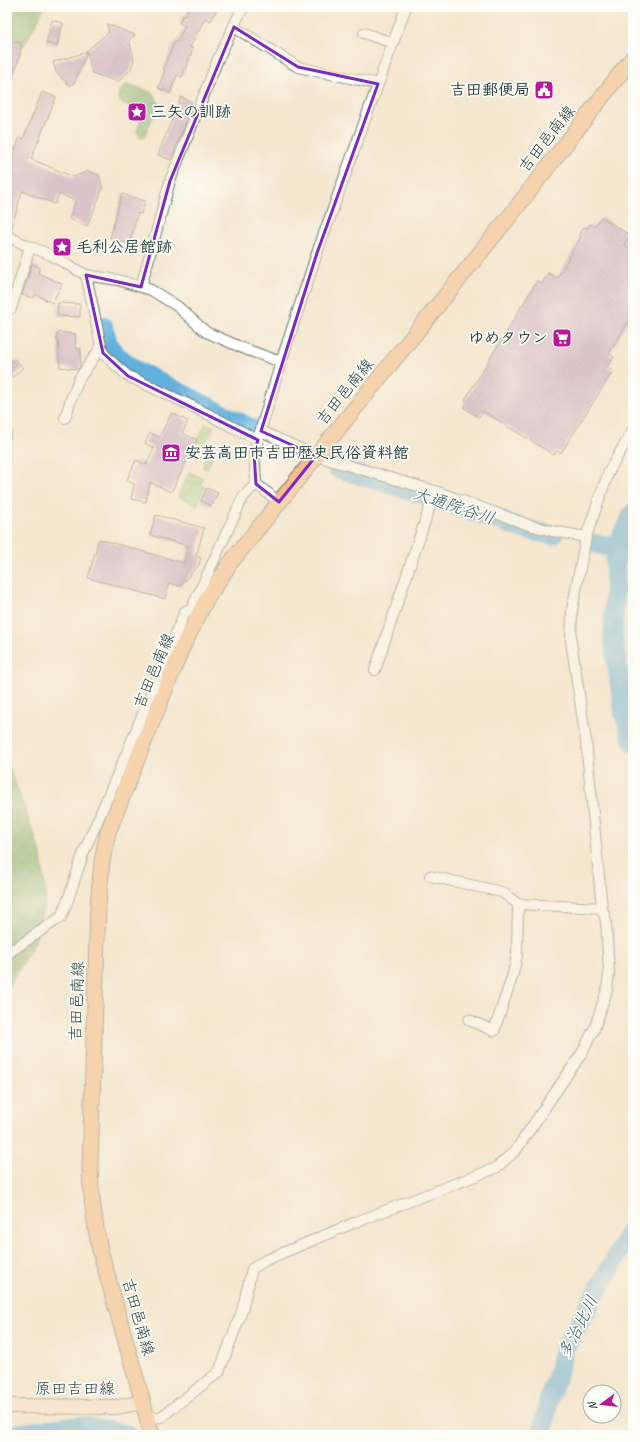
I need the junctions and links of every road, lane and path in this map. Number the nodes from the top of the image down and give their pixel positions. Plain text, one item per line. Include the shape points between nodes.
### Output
1 (243, 7) edge
2 (406, 7) edge
3 (234, 27) junction
4 (364, 32) dead end
5 (393, 43) junction
6 (633, 57) edge
7 (378, 84) junction
8 (7, 236) edge
9 (30, 247) junction
10 (86, 275) junction
11 (141, 287) junction
12 (7, 310) edge
13 (102, 347) junction
14 (281, 362) junction
15 (65, 418) dead end
16 (633, 430) edge
17 (259, 436) junction
18 (316, 456) junction
19 (256, 484) junction
20 (435, 491) junction
21 (279, 502) junction
22 (586, 538) junction
23 (375, 670) dead end
24 (430, 876) dead end
25 (518, 904) junction
26 (602, 908) junction
27 (7, 954) edge
28 (469, 1020) dead end
29 (143, 1402) junction
30 (7, 1406) edge
31 (150, 1426) edge

1 - 3 street
2 - 5 street
3 - 7 street via 298,67
3 - 11 street via 218,59 170,181
4 - 5 street
5 - 7 street
6 - 18 main road, 吉田邑南線 via 513,212
7 - 14 street
8 - 9 street
9 - 10 street via 51,255
9 - 12 street via 11,309
10 - 11 street
10 - 13 street
11 - 14 street via 151,290 177,306 206,332 245,350
13 - 15 street via 79,379
13 - 17 street via 103,353 128,376
14 - 17 street
16 - 22 street via 610,471
17 - 18 street
17 - 19 street via 254,452
18 - 20 street
18 - 21 main road, 吉田邑南線
19 - 21 street
19 - 27 street via 243,497 191,610 185,610 83,854 60,917
20 - 22 street via 530,525
20 - 23 street
21 - 29 main road, 吉田邑南線 via 231,562 206,600 181,650 108,832 102,861 98,905 91,1198 100,1250
22 - 26 street via 572,610 571,641 586,742
24 - 25 street via 502,892
25 - 26 street
25 - 28 street via 517,955 494,1030
26 - 31 street via 606,921 609,973 607,990 595,1027 582,1052 516,1150 496,1168 280,1254 252,1269 242,1311 219,1372
29 - 30 main road, 原田吉田線 via 117,1407
29 - 31 main road, 吉田邑南線

